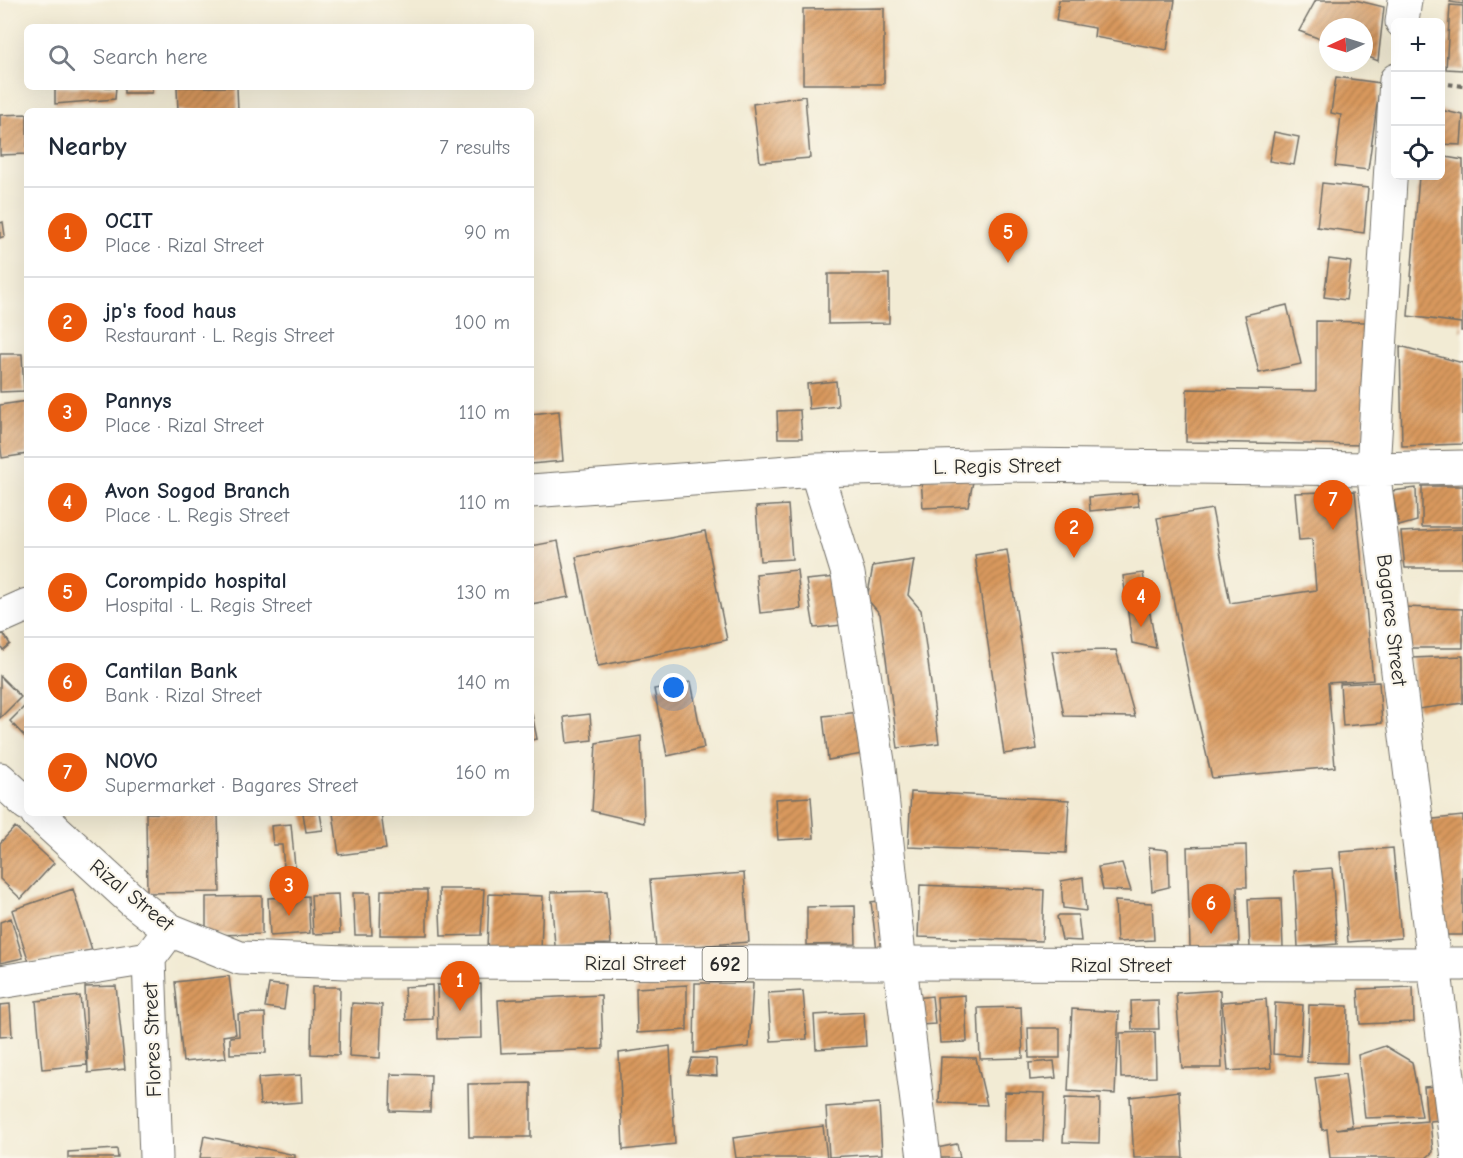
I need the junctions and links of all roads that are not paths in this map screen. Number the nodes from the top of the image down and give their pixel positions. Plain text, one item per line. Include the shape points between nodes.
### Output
1 (1405, 0) edge
2 (1403, 18) edge
3 (1392, 126) edge
4 (1463, 467) edge
5 (1373, 469) junction
6 (816, 470) junction
7 (534, 491) edge
8 (24, 606) edge
9 (0, 617) edge
10 (0, 779) edge
11 (24, 801) edge
12 (40, 816) edge
13 (170, 930) junction
14 (149, 958) junction
15 (1449, 964) edge
16 (900, 965) junction
17 (0, 982) edge
18 (156, 1158) edge
19 (924, 1158) edge
20 (1458, 1158) edge

1 - 2 street
3 - 5 street, Bagares Street
4 - 5 street, L. Regis Street
5 - 6 street, L. Regis Street via 1017,465
5 - 15 street, Bagares Street
6 - 7 street, L. Regis Street
6 - 16 street via 848,574 864,667
8 - 9 street
10 - 11 street
12 - 13 street, Rizal Street / 692
13 - 14 street, Flores Street
13 - 16 street, Rizal Street / 692 via 240,958
14 - 17 street
14 - 18 street, Flores Street
15 - 16 street, Rizal Street / 692
15 - 20 street, Bagares Street
16 - 19 street

